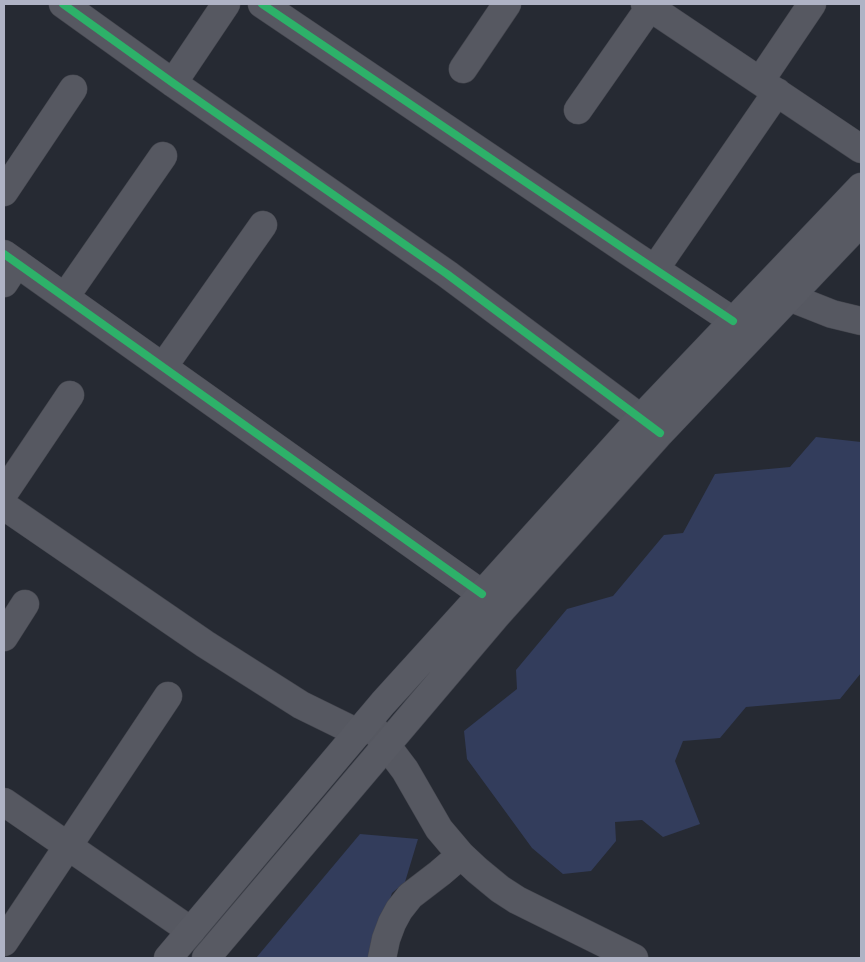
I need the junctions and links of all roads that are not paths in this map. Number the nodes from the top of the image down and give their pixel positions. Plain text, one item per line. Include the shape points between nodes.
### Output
1 (63, 4) edge
2 (226, 4) edge
3 (262, 4) edge
4 (507, 4) edge
5 (812, 4) edge
6 (654, 7) edge
7 (463, 69) dead end
8 (173, 83) junction
9 (768, 87) junction
10 (74, 89) dead end
11 (578, 110) dead end
12 (861, 149) edge
13 (163, 156) dead end
14 (861, 187) edge
15 (4, 192) edge
16 (861, 222) edge
17 (263, 224) dead end
18 (8, 267) edge
19 (655, 269) junction
20 (65, 297) junction
21 (789, 297) junction
22 (733, 321) junction
23 (861, 321) edge
24 (164, 367) junction
25 (70, 395) dead end
26 (651, 425) junction
27 (4, 493) edge
28 (4, 506) edge
29 (482, 594) junction
30 (26, 604) dead end
31 (4, 637) edge
32 (168, 696) dead end
33 (363, 727) junction
34 (387, 744) junction
35 (4, 802) edge
36 (68, 846) junction
37 (461, 855) junction
38 (191, 931) junction
39 (4, 942) edge
40 (168, 958) edge
41 (206, 958) edge
42 (382, 958) edge
43 (634, 958) edge

1 - 8 street
2 - 8 street
3 - 19 street
4 - 7 street
5 - 9 street
6 - 9 street
6 - 11 street
8 - 26 street via 447,274
9 - 12 street
9 - 19 street
10 - 15 street
13 - 20 street
14 - 22 main road
16 - 21 main road
17 - 24 street
18 - 20 street
19 - 22 street
20 - 24 street
21 - 23 street via 832,314
21 - 26 main road
22 - 26 main road
24 - 29 street
25 - 27 street
26 - 29 main road
26 - 34 main road
28 - 33 street via 205,644 302,705
29 - 33 main road
30 - 31 street
32 - 36 street
33 - 34 street
33 - 38 main road
34 - 37 street via 429,814
34 - 41 main road
35 - 36 street
36 - 38 street
36 - 39 street
37 - 42 street via 410,896 399,910 386,939
37 - 43 street via 517,900
38 - 40 main road

